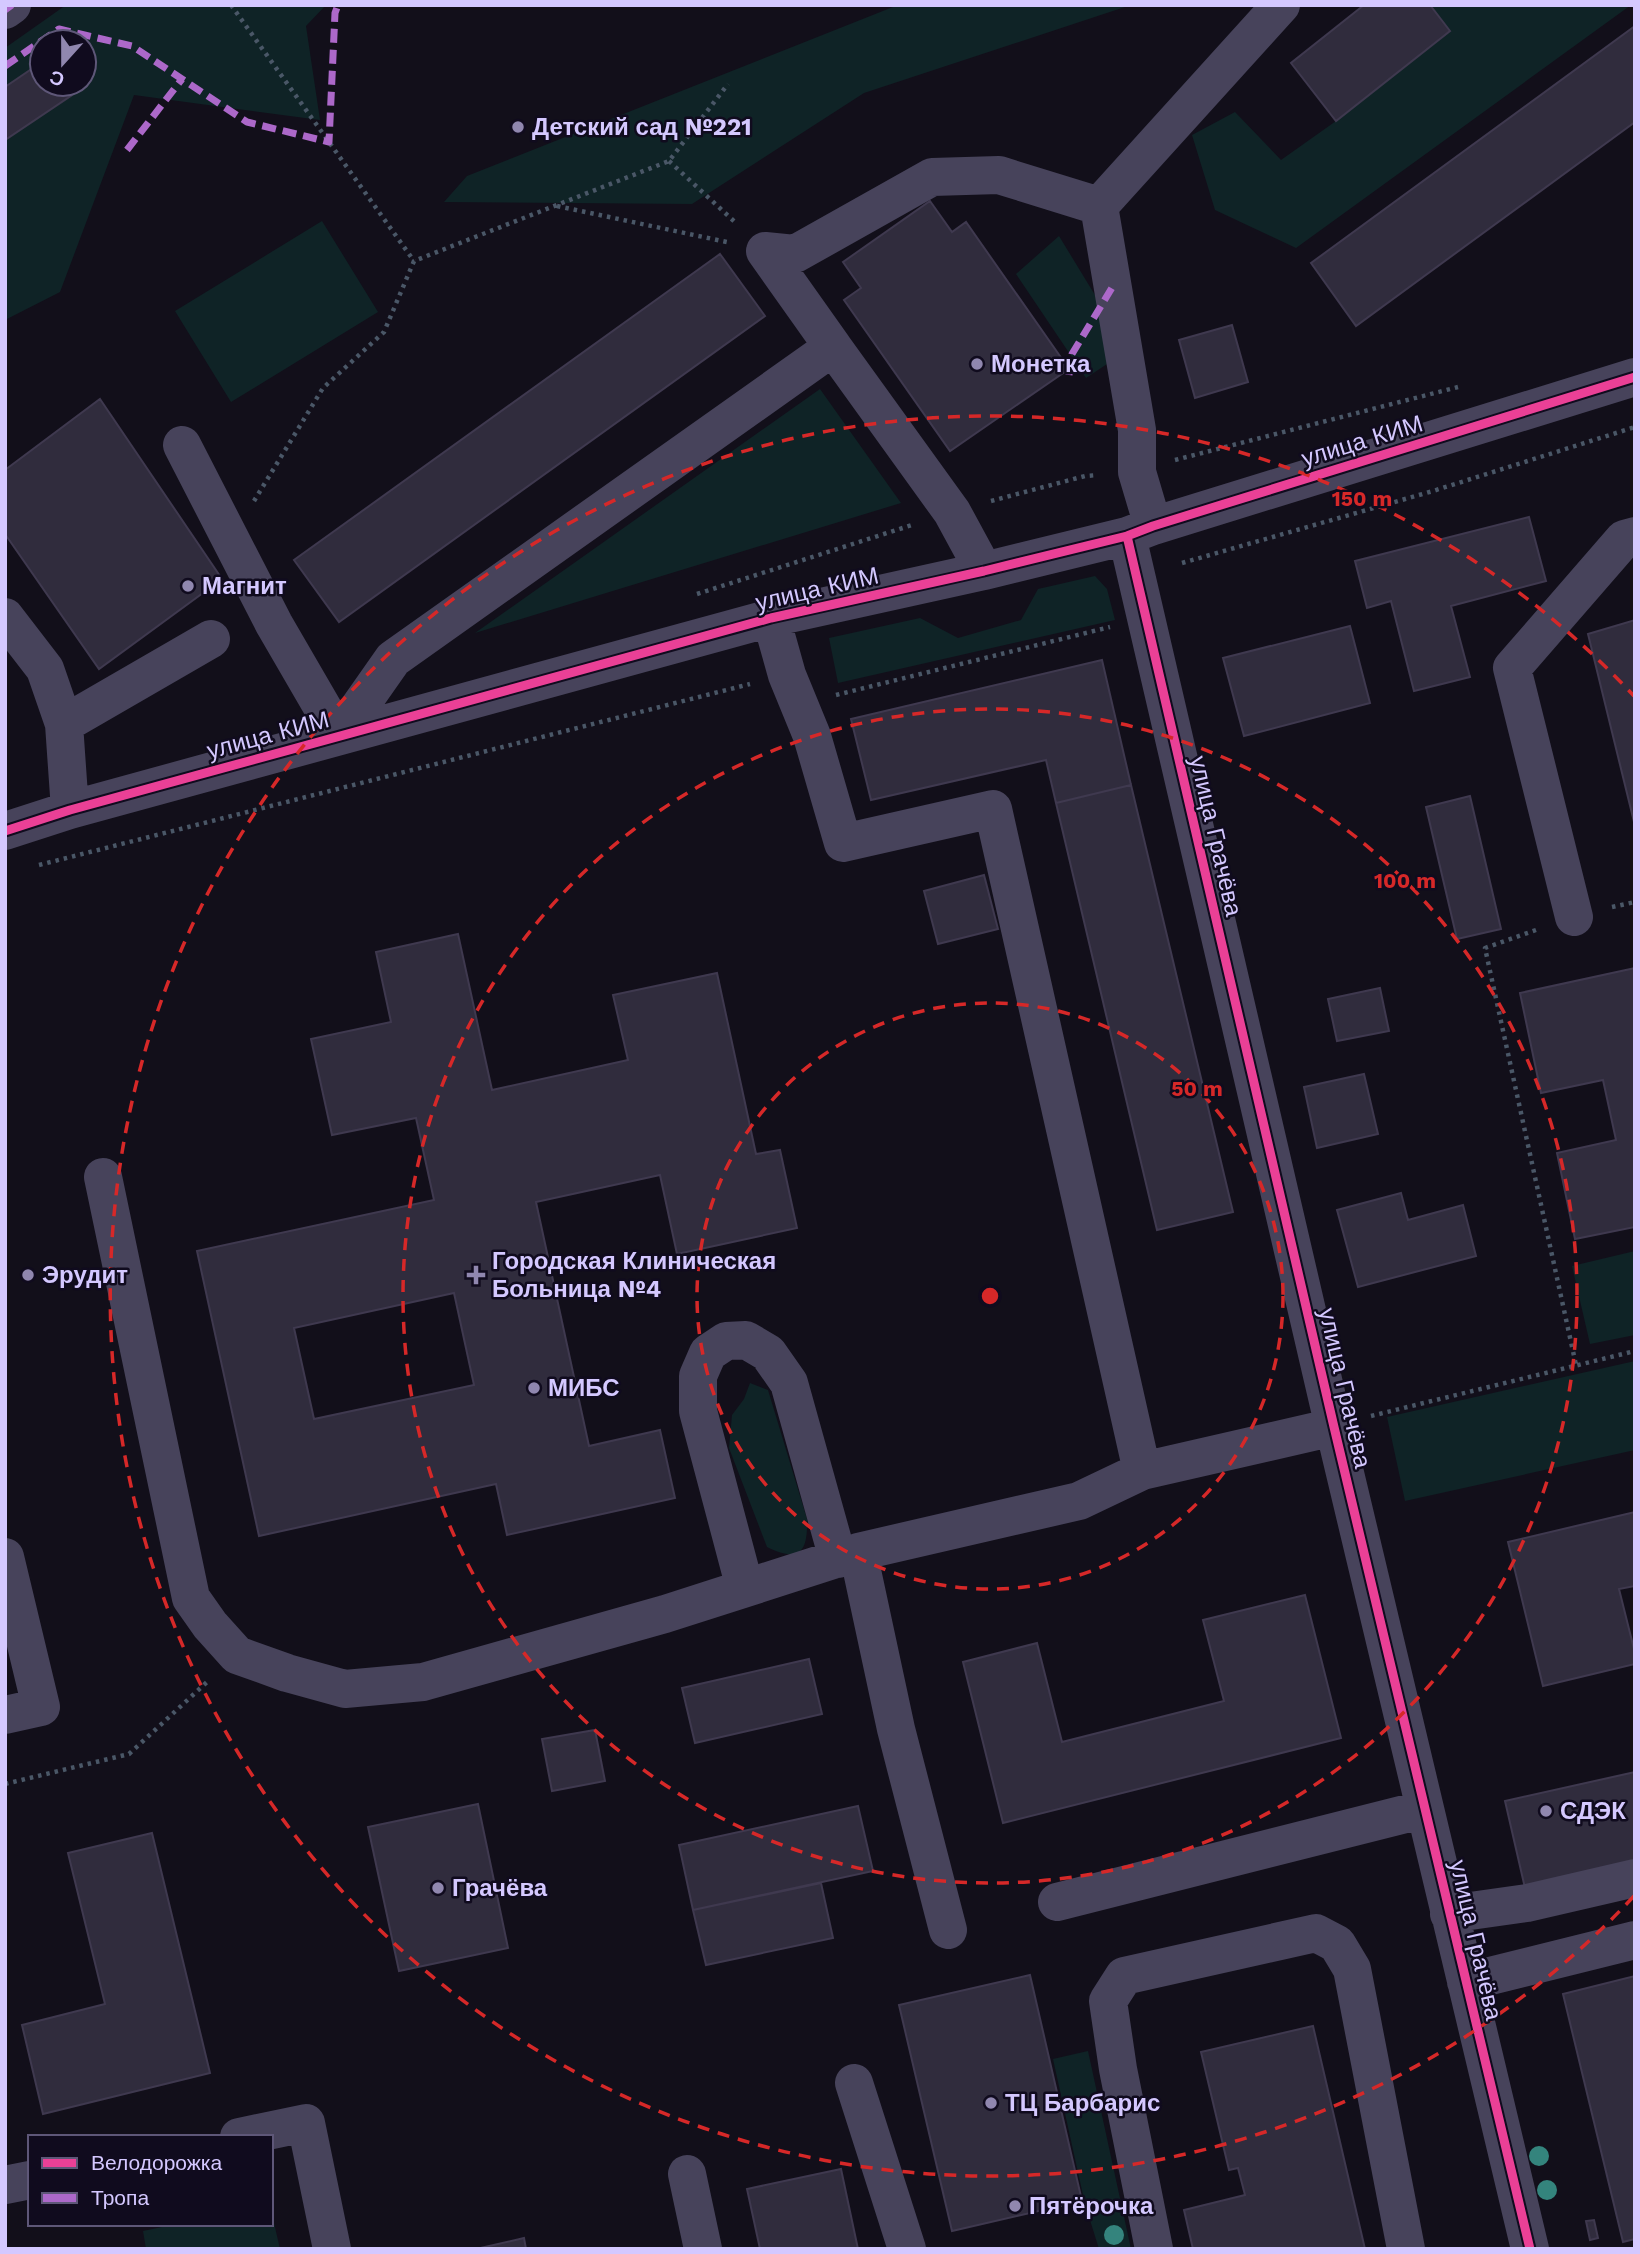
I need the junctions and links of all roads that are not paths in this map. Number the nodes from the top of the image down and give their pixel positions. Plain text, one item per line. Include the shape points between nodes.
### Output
1 (12, 5) edge
2 (1281, 5) edge
3 (5, 10) edge
4 (1100, 206) junction
5 (833, 347) junction
6 (1635, 377) edge
7 (182, 445) dead end
8 (1140, 531) junction
9 (1635, 536) edge
10 (984, 571) junction
11 (5, 617) edge
12 (771, 618) junction
13 (211, 639) dead end
14 (64, 724) junction
15 (339, 736) junction
16 (69, 810) junction
17 (5, 831) edge
18 (1574, 917) road end
19 (103, 1177) dead end
20 (1334, 1427) junction
21 (1142, 1471) junction
22 (848, 1555) junction
23 (5, 1557) edge
24 (745, 1588) junction
25 (5, 1715) edge
26 (1424, 1809) junction
27 (1635, 1878) edge
28 (1057, 1902) dead end
29 (1450, 1914) junction
30 (948, 1930) dead end
31 (1635, 1940) edge
32 (1466, 1982) junction
33 (854, 2083) dead end
34 (249, 2135) edge
35 (687, 2174) dead end
36 (28, 2180) edge
37 (5, 2185) edge
38 (332, 2249) edge
39 (704, 2249) edge
40 (907, 2249) edge
41 (1154, 2249) edge
42 (1406, 2249) edge
43 (1530, 2249) edge

1 - 3 street
2 - 4 street
4 - 5 street via 999,175 932,177 795,254 765,251
4 - 8 street, улица Грачёва via 1137,430
5 - 10 street via 952,512
5 - 15 street via 393,659
6 - 8 street, улица КИМ
7 - 15 street via 274,624
8 - 10 street, улица КИМ
8 - 20 street, улица Грачёва
9 - 18 street via 1624,538 1512,668
10 - 12 street, улица КИМ
11 - 14 street via 45,670
12 - 15 street, улица КИМ
12 - 21 street via 843,843 993,809
13 - 14 street
14 - 16 street
15 - 16 street, улица КИМ
16 - 17 street, улица КИМ
19 - 24 street via 191,1598 237,1654 345,1689 424,1682
20 - 21 street
20 - 26 street, улица Грачёва
21 - 22 street via 1079,1501
22 - 24 street
22 - 24 street via 789,1383 768,1353 746,1340 726,1341 708,1353 698,1376 698,1411
22 - 30 street
23 - 25 street via 41,1707
26 - 28 street
26 - 29 street, улица Грачёва
27 - 29 street via 1527,1903
29 - 32 street, улица Грачёва
31 - 32 street
32 - 43 street, улица Грачёва
33 - 40 street
34 - 38 street via 306,2123
35 - 39 street
36 - 37 street
41 - 42 street via 1108,2001 1124,1976 1316,1933 1337,1944 1352,1969

